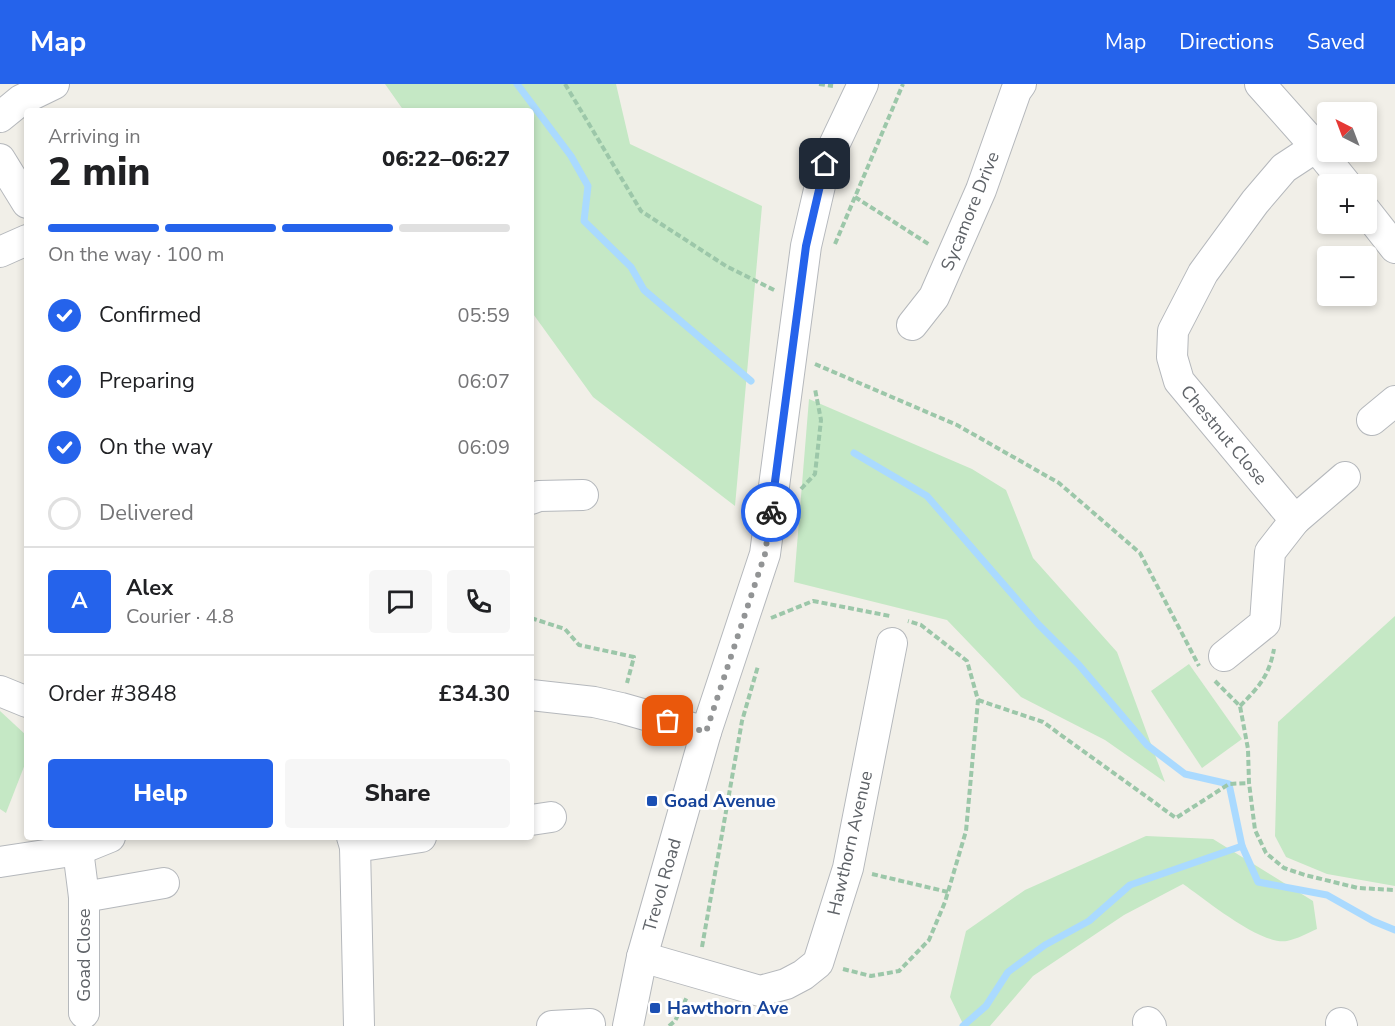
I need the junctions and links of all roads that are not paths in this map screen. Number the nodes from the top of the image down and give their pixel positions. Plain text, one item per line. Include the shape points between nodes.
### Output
1 (54, 84) edge
2 (863, 84) edge
3 (1260, 84) edge
4 (1013, 86) edge
5 (0, 117) edge
6 (1316, 147) junction
7 (0, 159) edge
8 (1338, 174) edge
9 (24, 198) edge
10 (1377, 225) edge
11 (24, 241) edge
12 (1395, 248) edge
13 (0, 252) edge
14 (912, 325) dead end
15 (1395, 401) edge
16 (1372, 420) dead end
17 (1345, 477) dead end
18 (583, 495) dead end
19 (534, 498) edge
20 (1295, 520) junction
21 (891, 629) road end
22 (1213, 668) road end
23 (0, 692) edge
24 (534, 695) edge
25 (24, 701) edge
26 (706, 732) junction
27 (103, 840) edge
28 (381, 840) edge
29 (354, 842) edge
30 (78, 850) junction
31 (0, 862) edge
32 (164, 883) dead end
33 (84, 897) junction
34 (642, 957) junction
35 (84, 1013) dead end
36 (590, 1024) dead end
37 (359, 1026) edge
38 (552, 1026) edge
39 (628, 1026) edge

1 - 5 street via 21,100
2 - 26 street, Trevol Road via 825,164 806,246 765,554
3 - 6 street
4 - 14 street, Sycamore Drive via 981,190 934,297
6 - 8 street
6 - 20 street, Chestnut Close via 1284,168 1255,202 1203,273 1173,331 1173,357 1179,381
7 - 9 street
10 - 12 street
11 - 13 street
15 - 16 street
17 - 20 street
18 - 19 street
20 - 22 street via 1270,552 1265,623
21 - 34 street, Hawthorn Avenue via 848,868 818,963 786,984 760,991
23 - 25 street
24 - 26 street via 594,702
26 - 34 street, Trevol Road
27 - 30 street
28 - 29 street
29 - 37 street
30 - 31 street
30 - 33 street, Goad Close
32 - 33 street, Goad Close
33 - 35 street, Goad Close
34 - 39 street, Trevol Road
36 - 38 street

